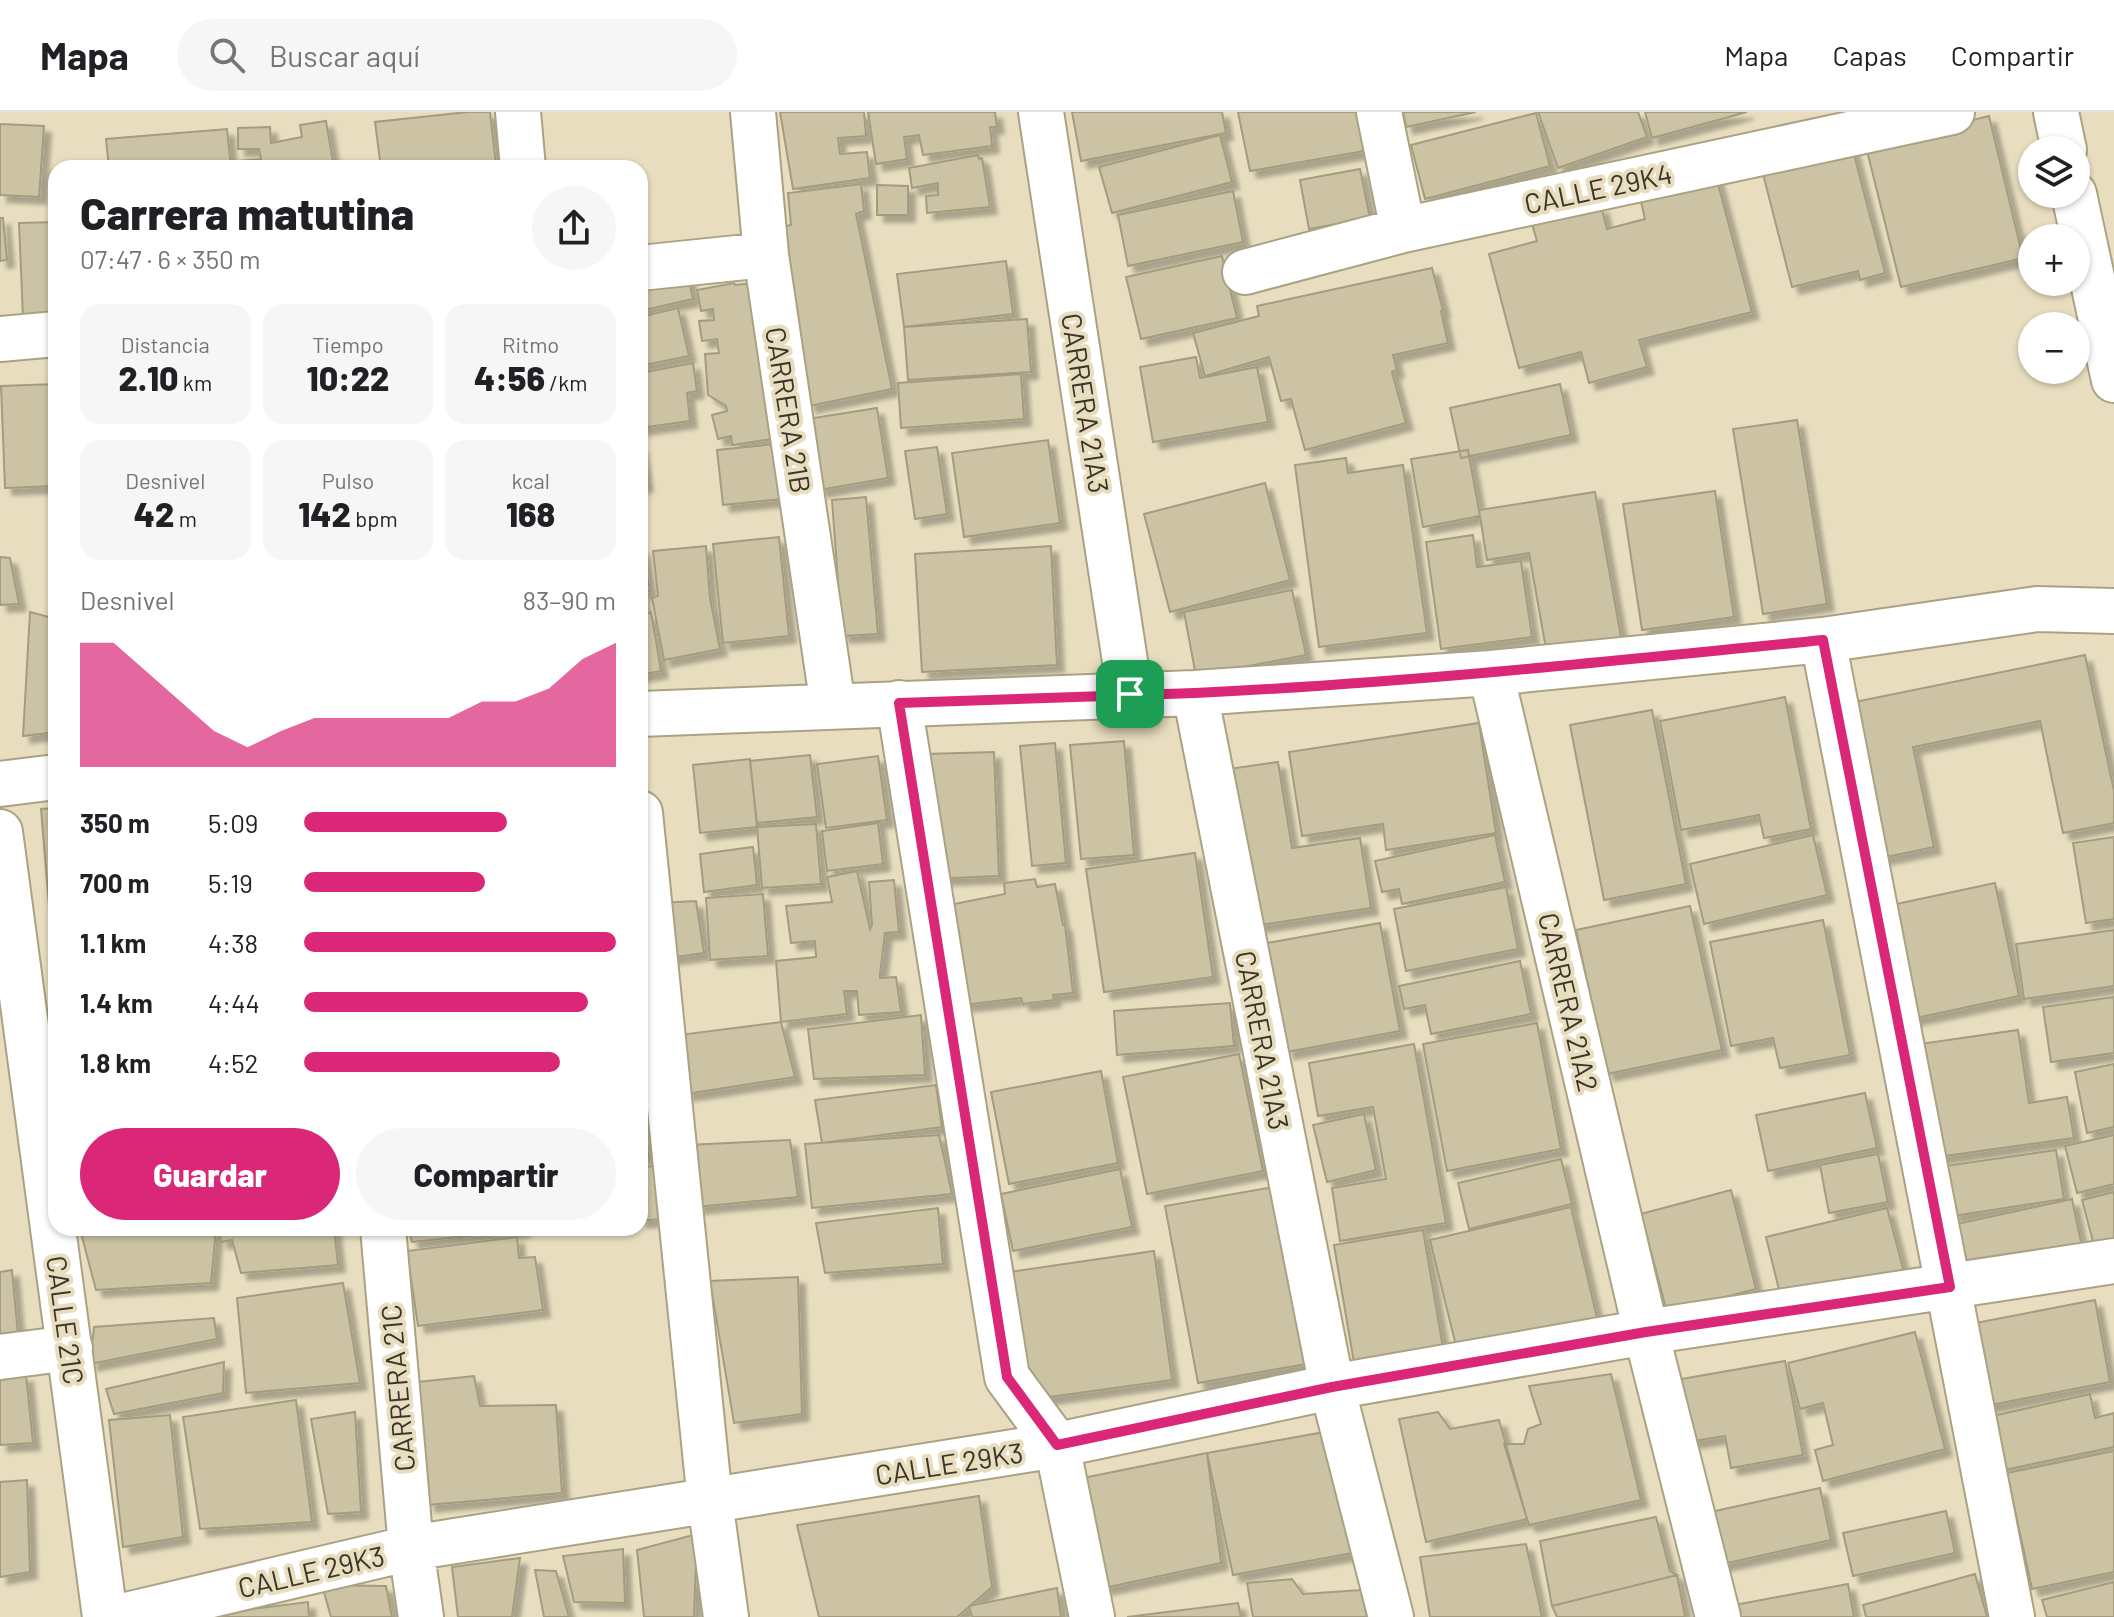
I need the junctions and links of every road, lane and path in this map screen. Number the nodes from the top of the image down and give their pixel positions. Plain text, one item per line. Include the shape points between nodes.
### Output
1 (518, 112) edge
2 (753, 112) edge
3 (1041, 112) edge
4 (1379, 112) edge
5 (1952, 112) edge
6 (2056, 112) edge
7 (2061, 136) edge
8 (522, 160) edge
9 (2077, 208) edge
10 (1403, 230) junction
11 (766, 255) junction
12 (648, 267) edge
13 (1245, 272) dead end
14 (48, 335) edge
15 (0, 339) edge
16 (2114, 380) edge
17 (2114, 611) edge
18 (1823, 640) junction
19 (1491, 673) junction
20 (1195, 693) junction
21 (1130, 694) junction
22 (899, 703) junction
23 (833, 706) junction
24 (648, 714) edge
25 (48, 778) edge
26 (0, 784) edge
27 (0, 832) edge
28 (648, 892) edge
29 (15, 1053) edge
30 (48, 1230) edge
31 (49, 1236) edge
32 (384, 1236) edge
33 (2114, 1261) edge
34 (1950, 1287) junction
35 (1646, 1332) junction
36 (70, 1348) junction
37 (0, 1357) edge
38 (1332, 1387) junction
39 (1057, 1445) junction
40 (710, 1501) junction
41 (411, 1548) junction
42 (105, 1617) edge
43 (118, 1617) edge
44 (421, 1617) edge
45 (726, 1617) edge
46 (1092, 1617) edge
47 (1391, 1617) edge
48 (1718, 1617) edge
49 (2012, 1617) edge

1 - 8 street
2 - 11 street, CARRERA 21B
3 - 21 street, CARRERA 21A3
4 - 10 street
5 - 10 street, CALLE 29K4
6 - 7 street
9 - 16 street
10 - 13 street, CALLE 29K4
11 - 12 street
11 - 23 street, CARRERA 21B
14 - 15 street
17 - 18 street via 2037,609
18 - 19 street
18 - 34 street
19 - 20 street
19 - 35 street, CARRERA 21A2
20 - 21 street
20 - 38 street, CARRERA 21A3
21 - 22 street
22 - 23 street
22 - 39 street via 1007,1377
23 - 24 street
25 - 26 street
27 - 29 street, CALLE 21C
28 - 40 street
29 - 30 street, CALLE 21C
31 - 36 street, CALLE 21C
32 - 41 street, CARRERA 21C
33 - 34 street, CALLE 29K3
34 - 35 street, CALLE 29K3
34 - 49 street
35 - 38 street, CALLE 29K3
35 - 48 street, CARRERA 21A2
36 - 37 street
36 - 42 street, CALLE 21C
38 - 39 street, CALLE 29K3
38 - 47 street, CARRERA 21A3
39 - 40 street, CALLE 29K3
39 - 46 street
40 - 41 street, CALLE 29K3
40 - 45 street
41 - 43 street, CALLE 29K3
41 - 44 street, CARRERA 21C

